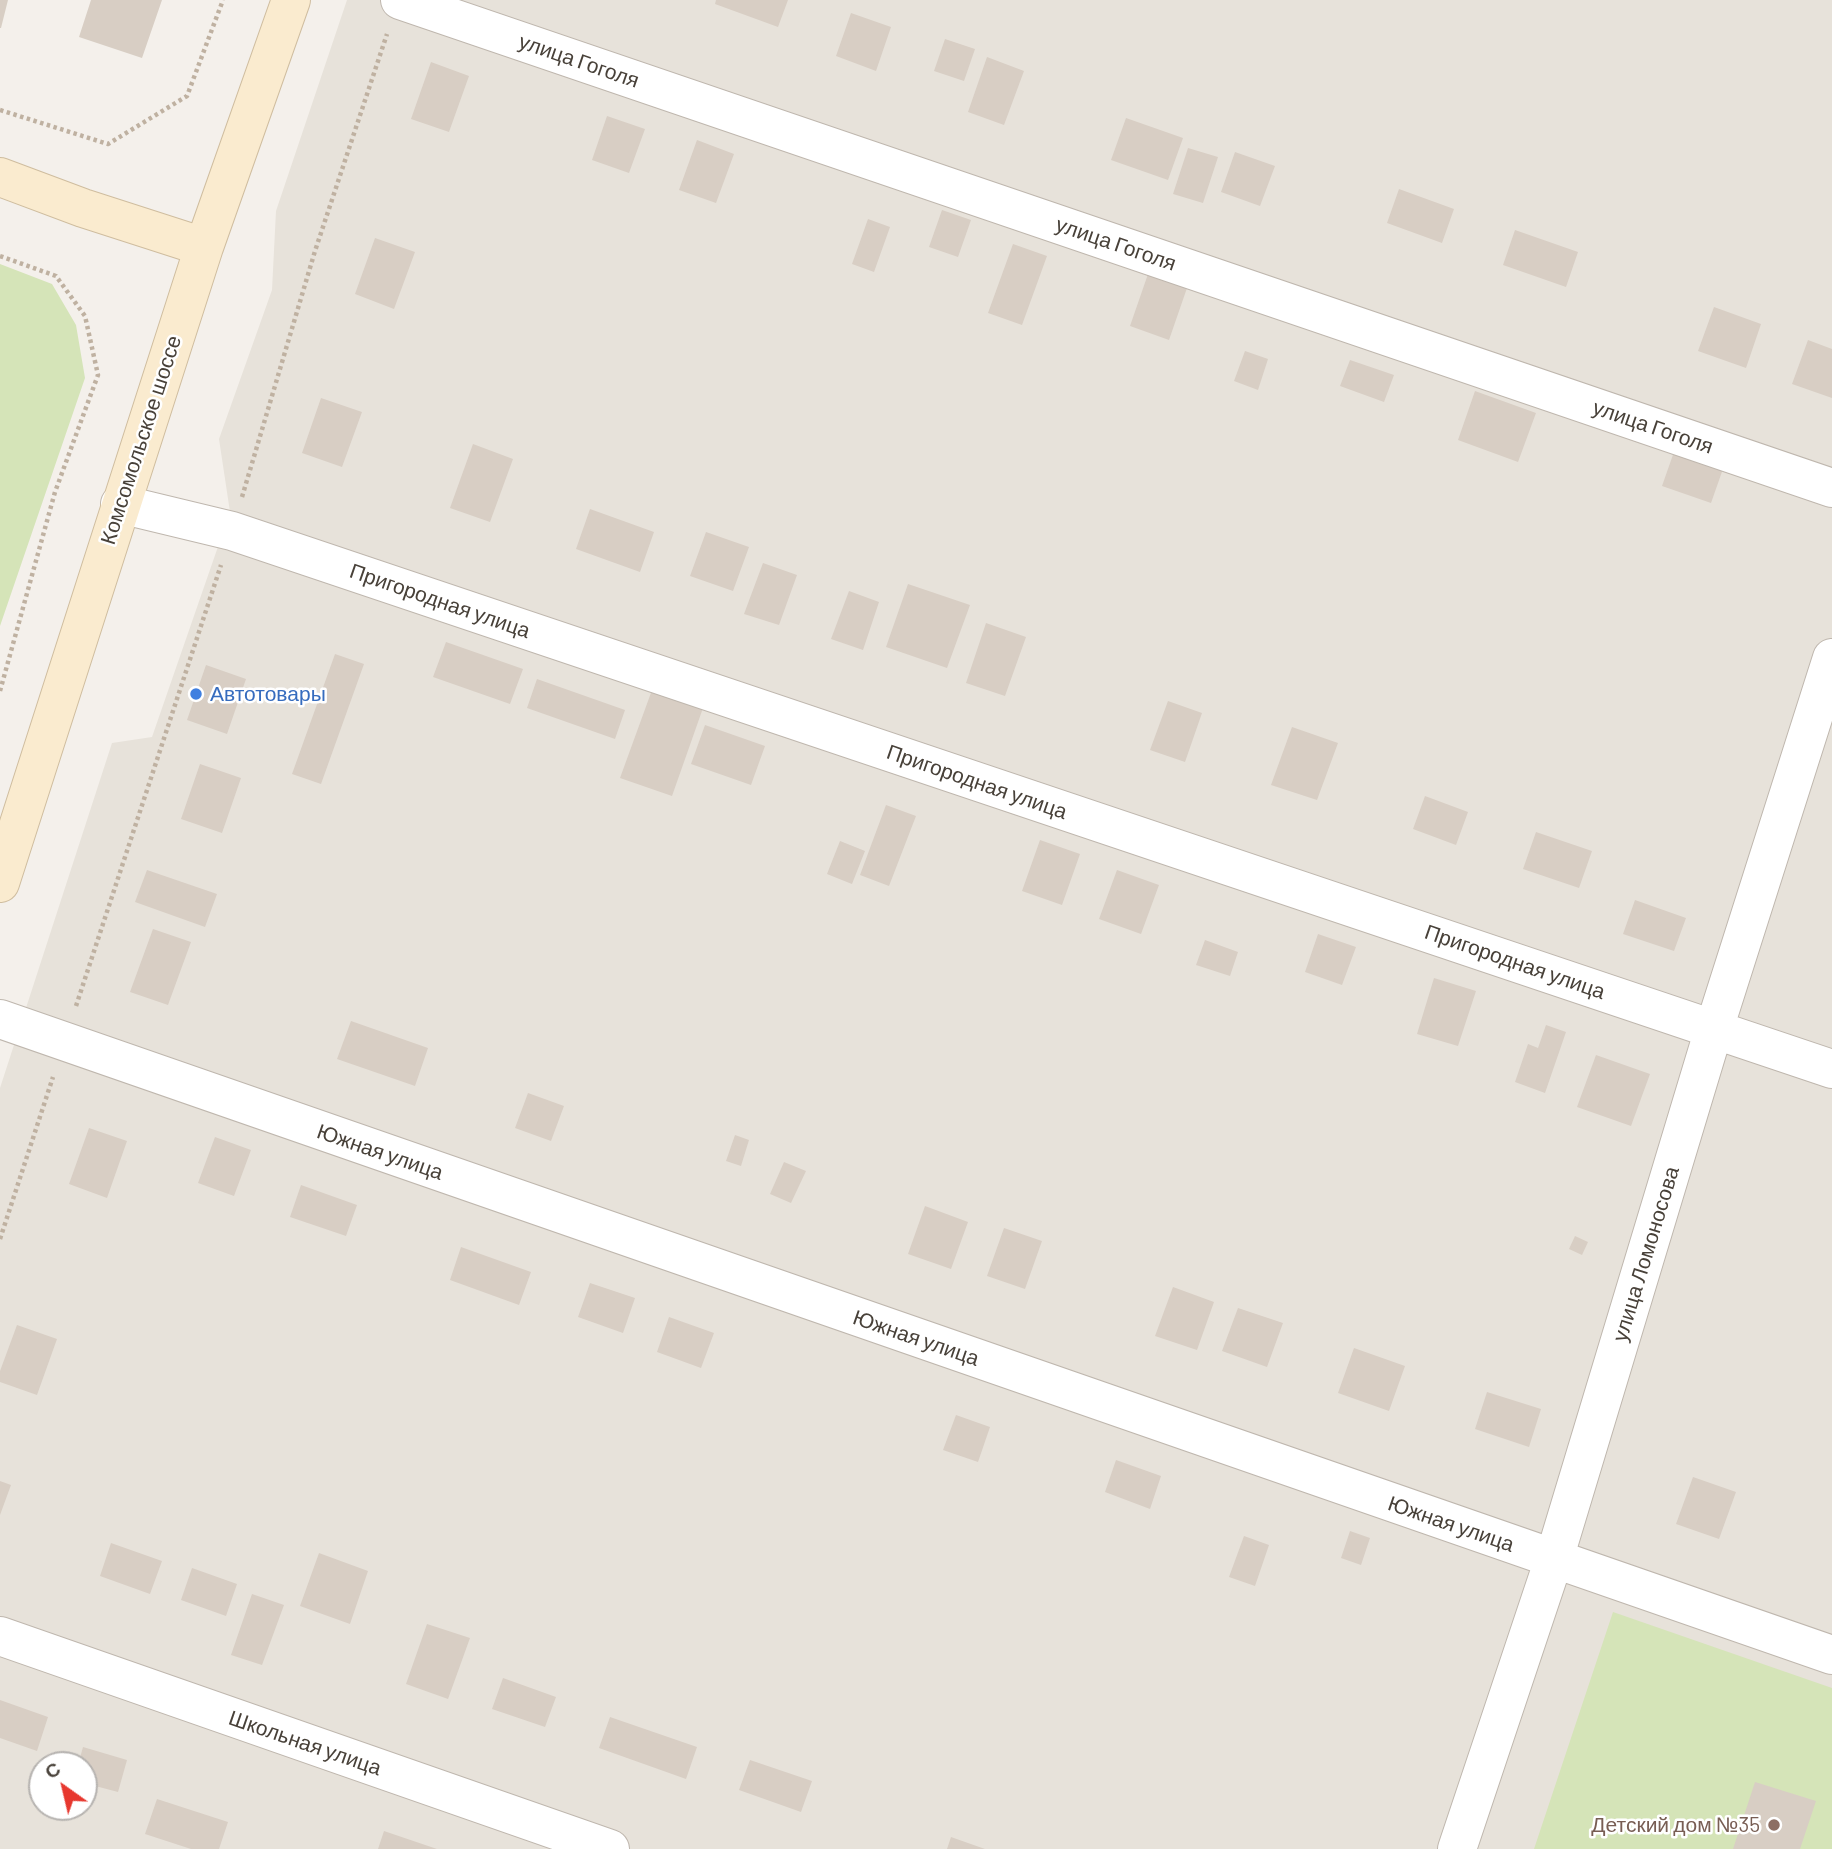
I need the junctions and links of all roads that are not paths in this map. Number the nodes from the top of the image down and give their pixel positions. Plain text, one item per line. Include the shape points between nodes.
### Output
1 (291, 0) edge
2 (395, 12) edge
3 (0, 177) edge
4 (204, 247) junction
5 (1832, 488) edge
6 (120, 504) junction
7 (1832, 658) edge
8 (0, 883) edge
9 (0, 1019) edge
10 (1714, 1030) junction
11 (1832, 1069) edge
12 (1553, 1559) junction
13 (0, 1636) edge
14 (1832, 1655) edge
15 (610, 1849) edge
16 (1457, 1849) edge

1 - 4 main road, Комсомольское шоссе
2 - 5 street, улица Гоголя
3 - 4 main road
4 - 6 main road, Комсомольское шоссе
6 - 8 main road, Комсомольское шоссе
6 - 10 street, Пригородная улица via 232,531
7 - 10 street, улица Ломоносова
9 - 12 street, Южная улица
10 - 11 street, Пригородная улица
10 - 12 street, улица Ломоносова
12 - 14 street, Южная улица
12 - 16 street, улица Ломоносова
13 - 15 street, Школьная улица

